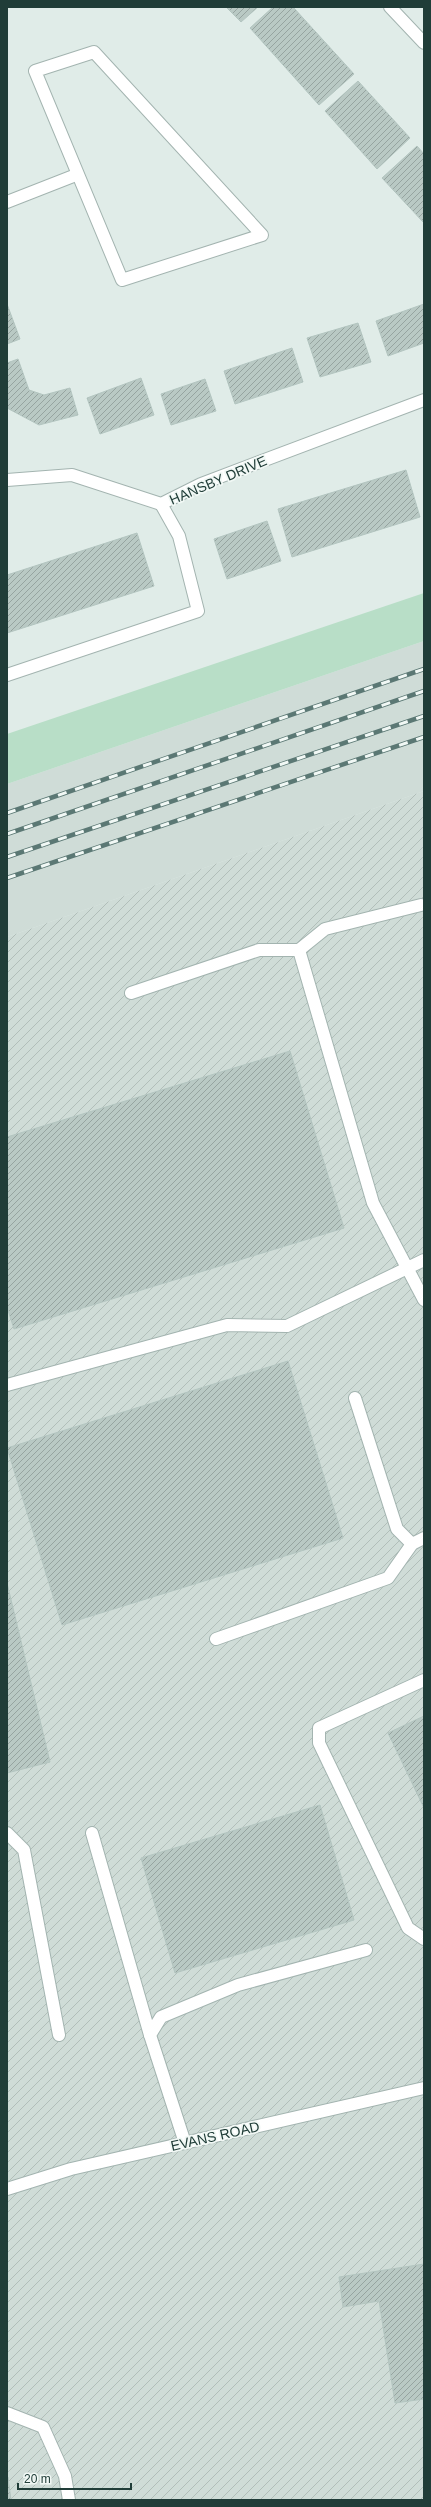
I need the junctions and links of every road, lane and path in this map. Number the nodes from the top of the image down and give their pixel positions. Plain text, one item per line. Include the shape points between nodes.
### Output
1 (395, 9) edge
2 (424, 43) edge
3 (76, 175) junction
4 (7, 202) edge
5 (424, 400) edge
6 (7, 480) edge
7 (161, 504) junction
8 (7, 675) edge
9 (421, 905) dead end
10 (299, 950) junction
11 (131, 992) dead end
12 (424, 1260) edge
13 (408, 1267) junction
14 (424, 1300) edge
15 (8, 1385) edge
16 (355, 1398) dead end
17 (424, 1538) edge
18 (412, 1544) junction
19 (216, 1639) dead end
20 (424, 1680) edge
21 (7, 1833) edge
22 (92, 1833) dead end
23 (424, 1939) edge
24 (366, 1950) dead end
25 (59, 2035) dead end
26 (150, 2035) junction
27 (424, 2088) edge
28 (185, 2143) junction
29 (7, 2189) edge
30 (7, 2413) edge
31 (69, 2500) edge

1 - 2 street
3 - 3 street via 122,280 262,235 94,52 35,71
3 - 4 street
5 - 7 street, HANSBY DRIVE via 201,484
6 - 7 street, HANSBY DRIVE via 72,475
7 - 8 street via 179,536 198,611
9 - 10 street via 325,929
10 - 11 street via 259,950
10 - 13 street via 373,1203
12 - 13 street
13 - 14 street
13 - 15 street via 287,1326 227,1325
16 - 18 street via 397,1529
17 - 18 street
18 - 19 street via 388,1578
20 - 23 street via 319,1728 319,1743 408,1928
21 - 25 street via 24,1850
22 - 26 street
24 - 26 street via 238,1985 161,2017
26 - 28 street
27 - 28 street, EVANS ROAD
28 - 29 street, EVANS ROAD via 71,2169
30 - 31 street via 43,2427 65,2476

